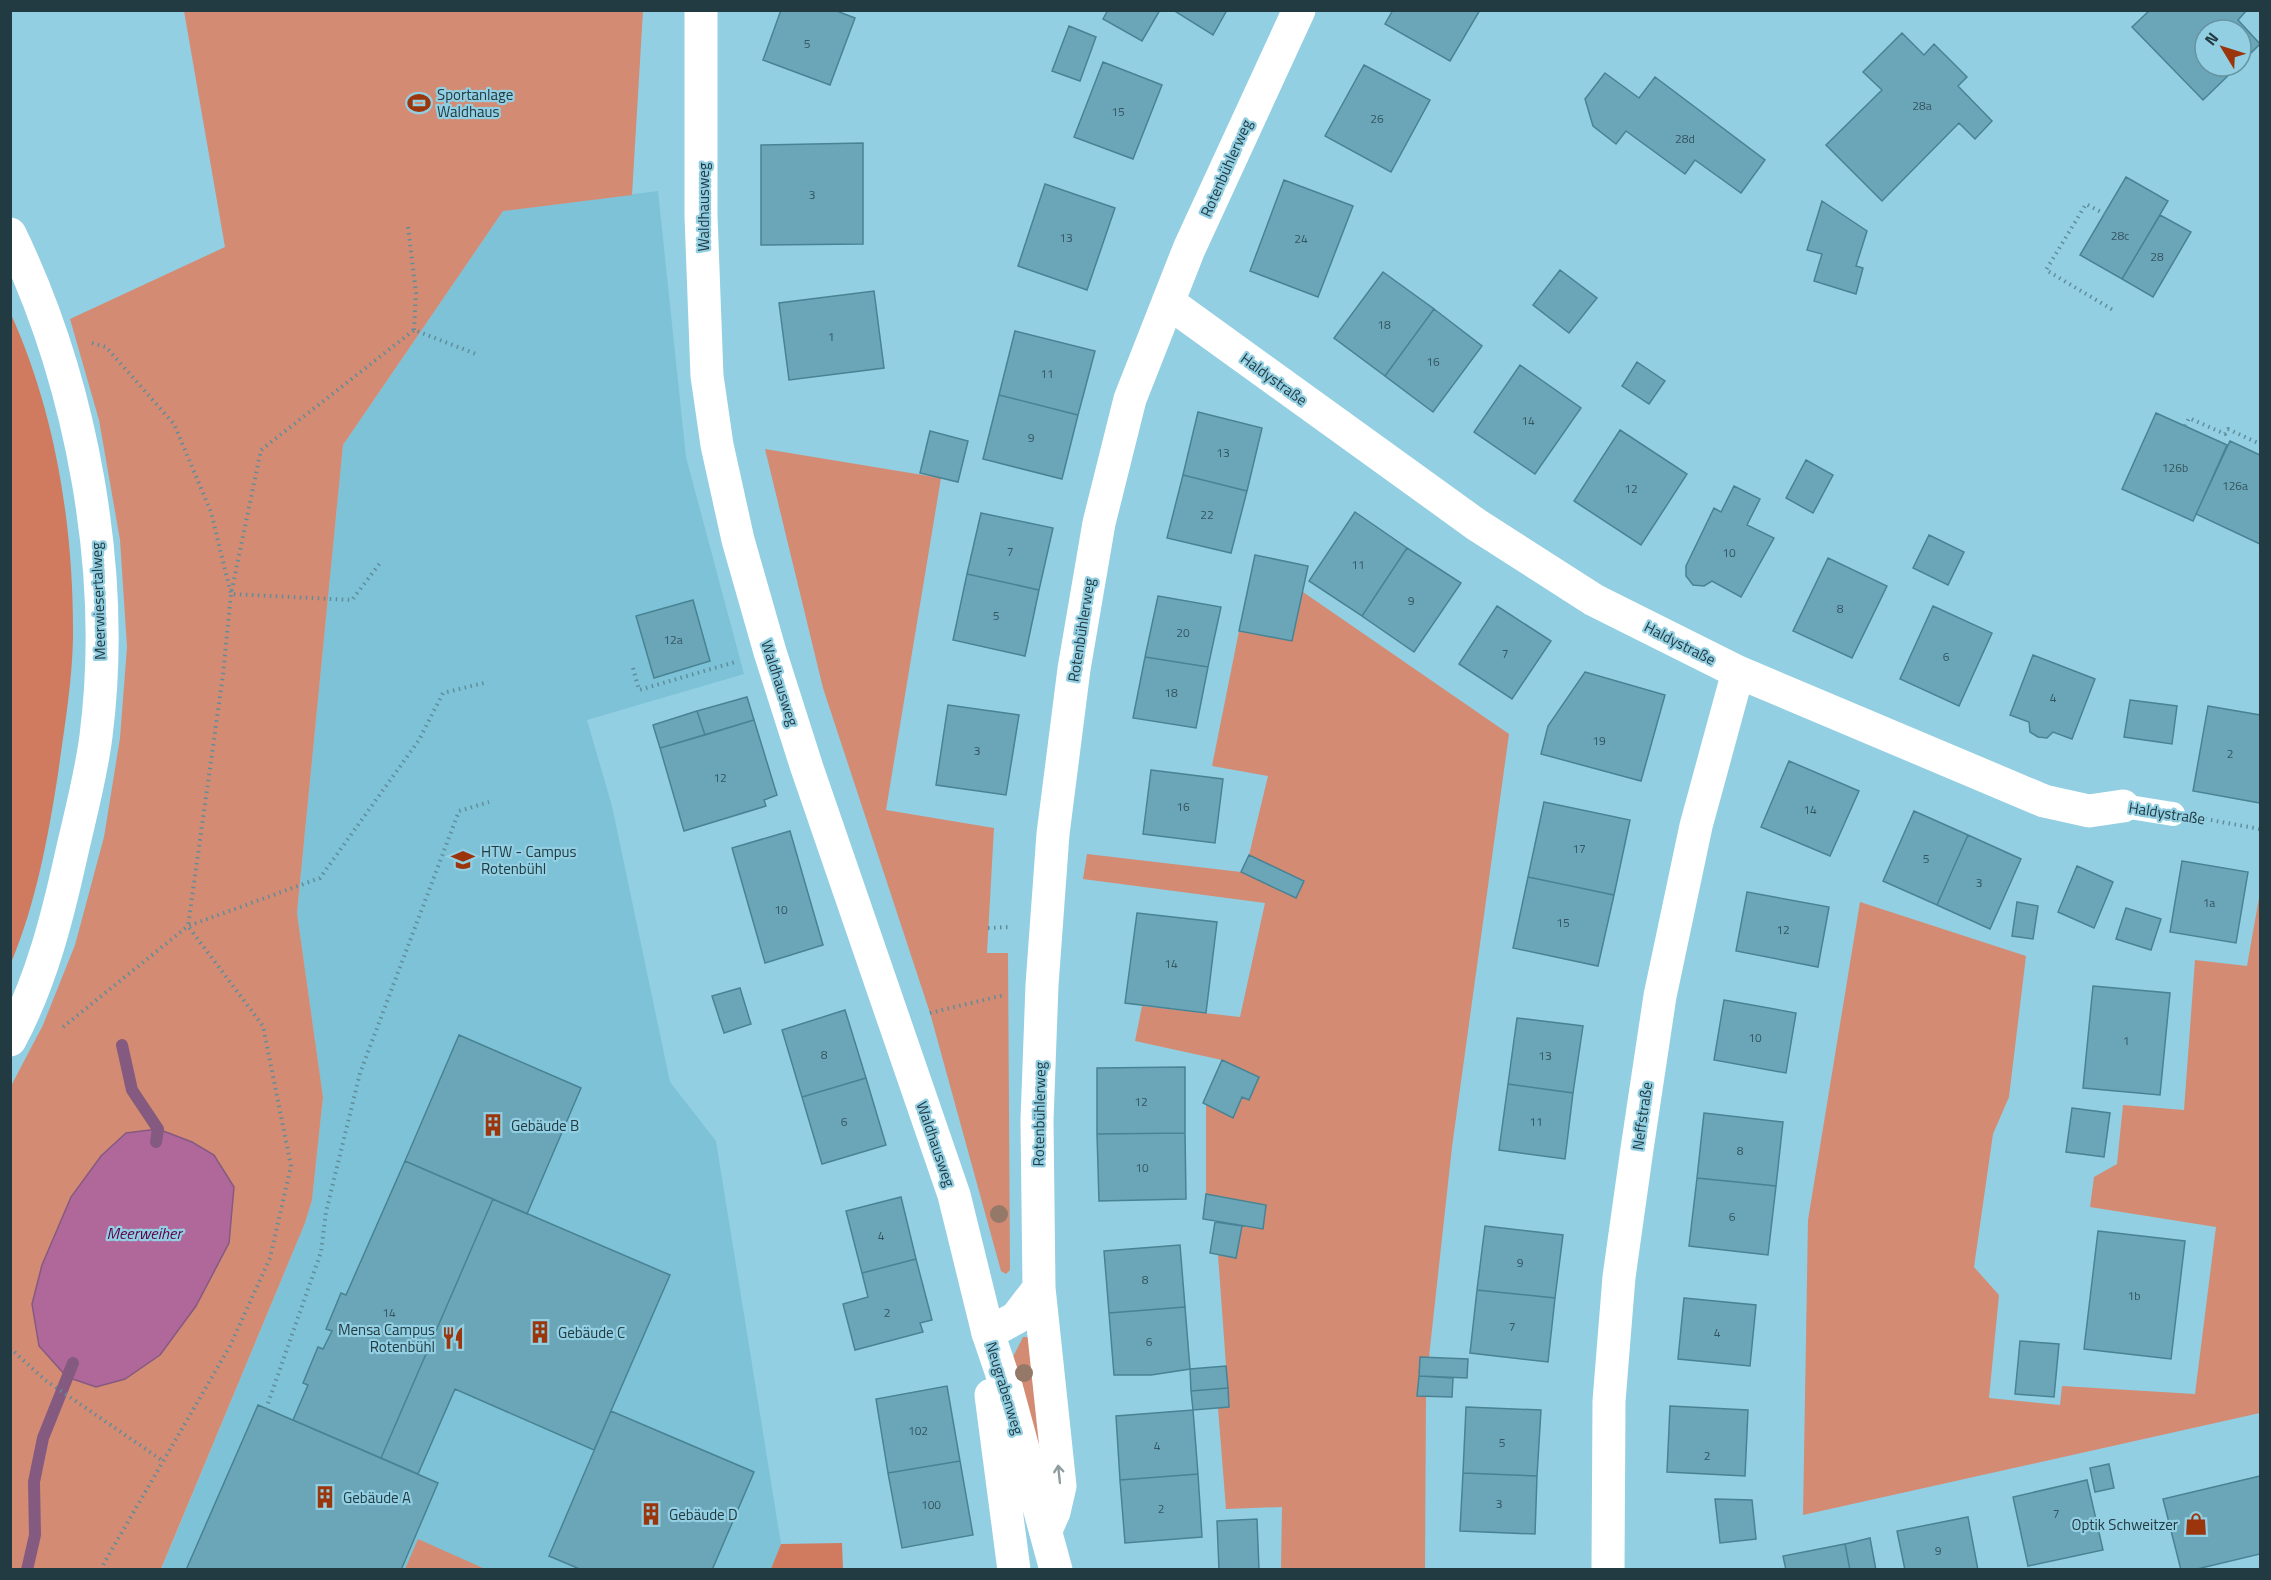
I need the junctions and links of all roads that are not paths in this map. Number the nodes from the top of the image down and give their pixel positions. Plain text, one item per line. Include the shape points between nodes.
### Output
1 (701, 10) edge
2 (1299, 10) edge
3 (10, 234) edge
4 (1168, 302) junction
5 (1738, 672) junction
6 (2123, 806) joint
7 (2173, 814) road end
8 (10, 1040) edge
9 (1039, 1288) junction
10 (988, 1333) junction
11 (1046, 1530) junction
12 (1014, 1569) edge
13 (1056, 1569) edge
14 (1608, 1569) edge

1 - 10 street, Waldhausweg via 701,216 707,376 717,445 738,540 770,652 954,1195
2 - 4 street, Rotenbühlerweg
3 - 8 street, Meerwiesertalweg via 49,330 76,424 97,544 102,644 96,737 55,927
4 - 5 street, Haldystraße via 1531,562 1594,600
4 - 9 street, Rotenbühlerweg via 1130,399 1099,523 1074,669 1053,834 1042,985 1037,1120
5 - 6 street, Haldystraße via 2044,801 2089,811
5 - 14 street, Neffstraße via 1696,826 1660,996 1637,1149 1619,1277 1609,1401
6 - 7 lane, Haldystraße
9 - 10 street via 1016,1318
11 -> 9 street, Rotenbühlerweg via 1060,1486
10 - 11 street, Neugrabenweg
10 - 12 street, Neugrabenweg via 991,1391
11 - 13 street, Neugrabenweg

